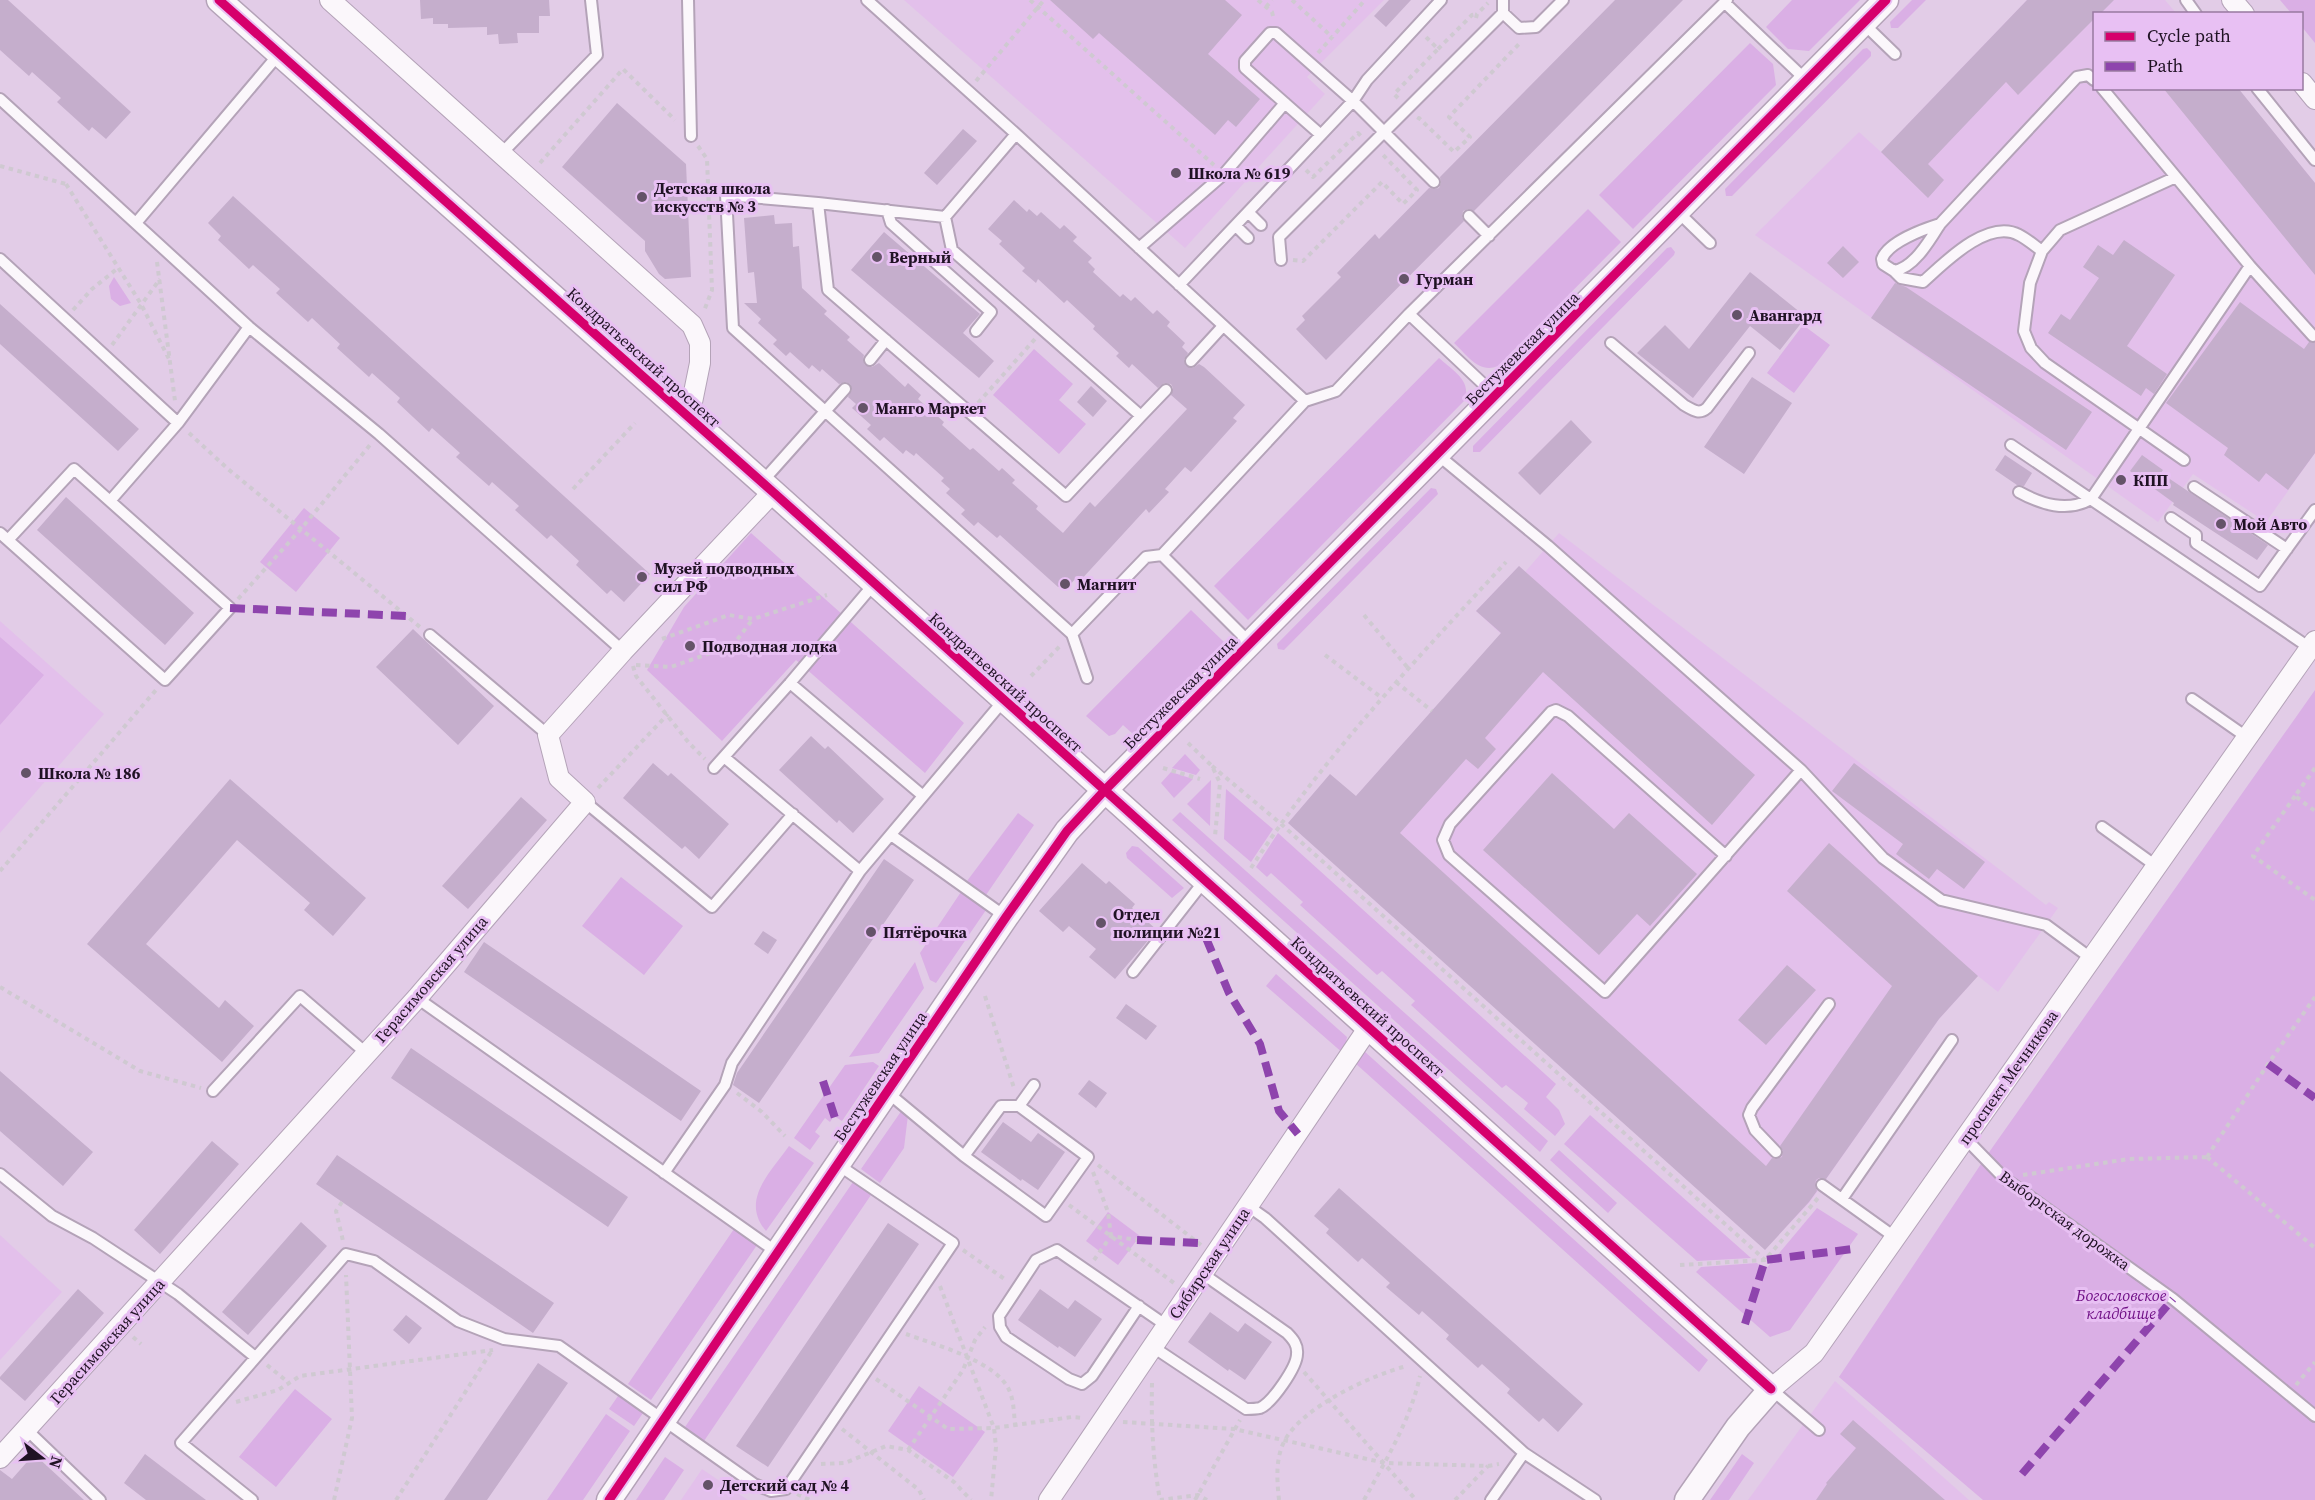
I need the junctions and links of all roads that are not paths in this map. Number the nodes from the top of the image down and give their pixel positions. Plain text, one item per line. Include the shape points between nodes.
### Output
1 (219, 0) edge
2 (330, 0) edge
3 (591, 0) edge
4 (688, 0) edge
5 (867, 0) edge
6 (1441, 0) edge
7 (1503, 0) edge
8 (1563, 0) edge
9 (1886, 0) edge
10 (2232, 0) edge
11 (1726, 1) edge
12 (1503, 12) junction
13 (2242, 12) edge
14 (1863, 23) junction
15 (279, 54) junction
16 (1894, 54) dead end
17 (2093, 79) edge
18 (1807, 81) junction
19 (2303, 85) edge
20 (2104, 90) edge
21 (2259, 90) edge
22 (0, 99) edge
23 (2315, 99) edge
24 (1353, 101) junction
25 (1285, 103) junction
26 (1384, 133) junction
27 (1016, 134) junction
28 (1321, 135) junction
29 (691, 136) road end
30 (501, 154) junction
31 (2315, 160) edge
32 (2176, 177) junction
33 (1434, 183) dead end
34 (818, 203) junction
35 (887, 210) junction
36 (1248, 212) junction
37 (1678, 212) junction
38 (1469, 216) dead end
39 (945, 217) junction
40 (136, 223) junction
41 (1940, 224) junction
42 (1236, 225) junction
43 (1261, 225) dead end
44 (1489, 236) junction
45 (1248, 238) dead end
46 (1710, 243) dead end
47 (1139, 248) junction
48 (2042, 251) junction
49 (0, 259) edge
50 (1281, 260) dead end
51 (2250, 266) junction
52 (1894, 271) junction
53 (1179, 285) junction
54 (1409, 314) junction
55 (1223, 326) junction
56 (249, 327) junction
57 (976, 331) dead end
58 (2313, 336) dead end
59 (886, 340) junction
60 (1611, 343) dead end
61 (1749, 353) dead end
62 (870, 360) dead end
63 (1191, 361) dead end
64 (845, 389) dead end
65 (1166, 390) dead end
66 (1496, 396) junction
67 (1305, 401) junction
68 (825, 410) junction
69 (1141, 416) junction
70 (689, 417) junction
71 (178, 423) junction
72 (2139, 429) junction
73 (2011, 445) dead end
74 (1438, 455) junction
75 (2184, 460) dead end
76 (768, 487) junction
77 (2194, 488) dead end
78 (2019, 492) dead end
79 (2091, 499) junction
80 (110, 501) junction
81 (2315, 510) edge
82 (2171, 518) dead end
83 (4, 537) edge
84 (2287, 549) junction
85 (1162, 555) junction
86 (874, 584) junction
87 (1072, 634) junction
88 (430, 635) road end
89 (1250, 643) junction
90 (2313, 644) edge
91 (632, 658) junction
92 (1087, 678) dead end
93 (790, 683) junction
94 (2192, 699) dead end
95 (1004, 700) junction
96 (548, 735) junction
97 (2248, 738) junction
98 (724, 757) junction
99 (714, 768) road end
100 (1801, 770) junction
101 (1105, 790) junction
102 (922, 795) junction
103 (585, 802) junction
104 (793, 814) junction
105 (2102, 826) dead end
106 (891, 835) junction
107 (1726, 856) junction
108 (2156, 866) junction
109 (860, 871) junction
110 (1205, 880) junction
111 (1006, 917) junction
112 (2092, 959) junction
113 (1133, 972) dead end
114 (417, 998) junction
115 (1829, 1004) dead end
116 (1369, 1027) junction
117 (1952, 1040) dead end
118 (366, 1053) junction
119 (1034, 1085) dead end
120 (213, 1091) road end
121 (887, 1092) junction
122 (1019, 1106) junction
123 (1965, 1138) junction
124 (1776, 1152) dead end
125 (964, 1156) junction
126 (837, 1164) junction
127 (664, 1173) junction
128 (0, 1174) edge
129 (1823, 1186) road end
130 (1842, 1199) junction
131 (1248, 1206) junction
132 (1896, 1238) junction
133 (778, 1252) junction
134 (1203, 1274) junction
135 (160, 1283) junction
136 (1139, 1306) junction
137 (1167, 1326) junction
138 (1153, 1347) junction
139 (255, 1357) junction
140 (1771, 1389) junction
141 (2315, 1416) edge
142 (663, 1420) junction
143 (1819, 1430) dead end
144 (27, 1431) junction
145 (1521, 1457) junction
146 (0, 1458) edge
147 (100, 1500) edge
148 (252, 1500) edge
149 (609, 1500) edge
150 (1049, 1500) edge
151 (1491, 1500) edge
152 (1595, 1500) edge
153 (1687, 1500) edge

1 - 15 street, Кондратьевский проспект
2 - 30 street
3 - 30 lane via 597,55
4 - 29 lane
5 - 27 lane
6 - 24 lane via 1367,80
7 - 12 lane
8 - 12 lane via 1536,27 1519,28
9 - 14 street, Бестужевская улица
10 - 13 street
11 - 18 lane
11 - 44 lane
12 - 26 lane
14 - 16 lane
14 - 18 street, Бестужевская улица
15 - 40 lane
15 - 70 street, Кондратьевский проспект
17 - 41 lane via 2088,75 2077,77
18 - 37 street, Бестужевская улица
19 - 23 street
20 - 32 lane
21 - 31 lane
22 - 40 lane
24 - 25 lane via 1276,33 1270,33 1245,61 1245,68
24 - 26 lane
24 - 28 lane
25 - 28 lane
25 - 47 lane via 1224,174
26 - 33 lane
26 - 50 lane via 1279,237
27 - 39 lane
27 - 47 lane
28 - 36 lane
30 - 70 street via 692,325 700,344 700,363
32 - 48 lane via 2060,230
32 - 51 lane
34 - 35 lane
34 - 59 lane via 828,290
34 - 68 lane via 726,195 733,328
35 - 39 lane
35 - 57 lane via 891,223 991,312
36 - 42 lane
36 - 43 lane
37 - 46 lane
37 - 66 street, Бестужевская улица
38 - 44 lane
39 - 69 lane via 951,250
40 - 56 lane
41 - 52 lane via 1906,267
41 - 52 lane via 1888,249 1883,264
42 - 45 lane
42 - 53 lane
44 - 54 lane
47 - 53 lane
48 - 52 lane via 2018,234 2002,230 1958,251 1923,282 1901,278
48 - 72 lane via 2030,283 2024,331 2031,348 2045,363
49 - 71 lane
51 - 58 lane
51 - 72 lane
53 - 55 lane
54 - 66 lane
54 - 67 lane via 1336,391
55 - 63 lane
55 - 67 lane
56 - 71 lane
56 - 91 lane via 379,434
59 - 62 lane
59 - 69 lane via 1066,496
60 - 61 lane via 1697,412 1707,408
64 - 68 lane
65 - 69 lane
66 - 74 street, Бестужевская улица
67 - 85 lane
68 - 76 lane
68 - 87 lane
70 - 76 street, Кондратьевский проспект
71 - 80 lane
72 - 75 lane
72 - 79 lane
73 - 79 lane
74 - 89 street, Бестужевская улица
74 - 100 lane via 1548,546
76 - 86 street, Кондратьевский проспект
76 - 91 street
77 - 84 lane
78 - 79 lane via 2059,507
79 - 90 lane
80 - 83 lane via 74,469
80 - 83 lane via 230,608 165,680
81 - 84 lane
82 - 84 lane via 2196,535 2196,543 2260,586
85 - 87 lane via 1146,557
85 - 89 lane
86 - 93 lane
86 - 95 street, Кондратьевский проспект
87 - 92 lane
88 - 96 lane
89 - 101 street, Бестужевская улица
90 - 97 street, проспект Мечникова
91 - 96 street
93 - 98 lane
93 - 102 lane
94 - 97 lane
95 - 101 street, Кондратьевский проспект
95 - 102 lane
96 - 103 street via 559,778
97 - 108 street, проспект Мечникова
98 - 99 lane
98 - 104 lane
100 - 107 lane
100 - 112 lane via 1883,858 1941,900 2046,925
101 - 110 street, Кондратьевский проспект
101 - 111 street, Бестужевская улица via 1067,831
102 - 106 lane
103 - 104 lane via 712,907
103 - 114 street, Герасимовская улица
104 - 109 lane
105 - 108 lane
106 - 109 lane
106 - 111 lane
107 - 107 lane via 1559,711 1551,712 1518,748 1450,824 1443,840 1449,855 1605,993
108 - 112 street, проспект Мечникова
109 - 127 lane
110 - 113 lane
110 - 116 street, Кондратьевский проспект
111 - 121 street, Бестужевская улица
112 - 123 street, проспект Мечникова
114 - 118 street, Герасимовская улица
114 - 127 lane
115 - 124 lane via 1749,1115 1755,1130
116 - 131 street, Сибирская улица
116 - 140 street, Кондратьевский проспект
117 - 130 lane
118 - 120 lane via 300,996
118 - 135 street, Герасимовская улица
119 - 122 lane
121 - 125 lane
121 - 126 street, Бестужевская улица
122 - 125 lane via 1001,1106
122 - 125 lane via 1088,1157 1046,1216
123 - 132 street, проспект Мечникова
123 - 141 lane, Выборгская дорожка via 2004,1178 2173,1299
126 - 133 street, Бестужевская улица
126 - 142 lane via 953,1243 806,1461 786,1489 771,1491 754,1484
127 - 133 lane
128 - 135 lane via 52,1216
129 - 130 lane
130 - 132 lane
131 - 134 street, Сибирская улица
131 - 145 lane via 1423,1362
132 - 140 street, проспект Мечникова via 1814,1353
133 - 142 street, Бестужевская улица
134 - 137 street, Сибирская улица
134 - 138 lane via 1294,1341 1296,1363 1270,1401 1259,1408 1246,1409
135 - 139 lane
135 - 144 street, Герасимовская улица
136 - 136 lane via 1057,1250 1036,1260 999,1316 1000,1327 1006,1337 1082,1384 1092,1377
136 - 137 lane
137 - 138 street, Сибирская улица
138 - 150 street, Сибирская улица
139 - 142 lane via 346,1254 374,1261 458,1321 504,1339 559,1346
139 - 148 lane via 181,1443
140 - 143 lane
140 - 153 street, проспект Мечникова via 1738,1426
142 - 149 street, Бестужевская улица
144 - 146 street, Герасимовская улица
144 - 147 lane
145 - 151 lane
145 - 152 lane

